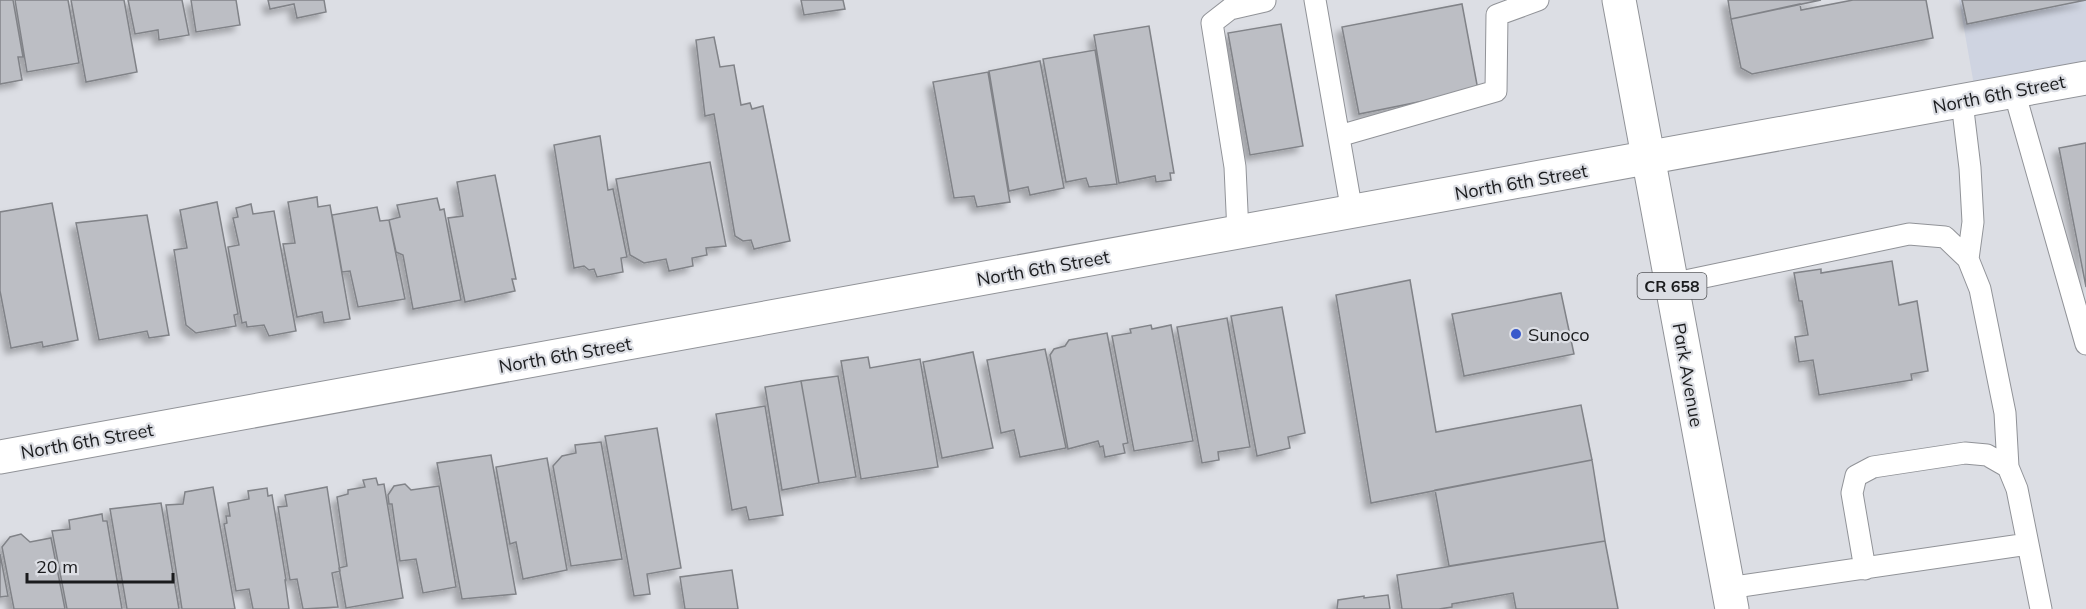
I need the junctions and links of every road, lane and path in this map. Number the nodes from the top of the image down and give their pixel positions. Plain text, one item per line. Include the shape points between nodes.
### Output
1 (1315, 0) edge
2 (1538, 0) edge
3 (1619, 0) edge
4 (1265, 1) edge
5 (2086, 78) edge
6 (2014, 91) junction
7 (1962, 102) junction
8 (1339, 136) junction
9 (1648, 159) junction
10 (1352, 212) junction
11 (1238, 233) junction
12 (1968, 259) junction
13 (1671, 284) junction
14 (2086, 344) edge
15 (0, 457) edge
16 (2008, 467) junction
17 (2028, 544) junction
18 (1865, 569) junction
19 (1730, 599) edge
20 (2041, 609) edge

1 - 8 lane
2 - 8 lane via 1497,15 1496,91
3 - 9 street, Park Avenue / CR 658
4 - 11 lane via 1230,9 1212,23 1235,167
5 - 6 street, North 6th Street
6 - 7 street, North 6th Street
6 - 14 lane
7 - 9 street, North 6th Street
7 - 12 lane via 1971,168 1973,222
8 - 10 lane
9 - 10 street, North 6th Street
9 - 13 street, Park Avenue / CR 658
10 - 11 street, North 6th Street
11 - 15 street, North 6th Street
12 - 13 lane via 1944,237 1909,234
12 - 16 lane via 1980,289 2005,413
13 - 19 street, Park Avenue / CR 658
16 - 17 lane via 2017,489
16 - 18 lane via 1987,455 1965,453 1874,467 1856,476 1852,494
17 - 18 lane
17 - 20 lane
18 - 19 lane

